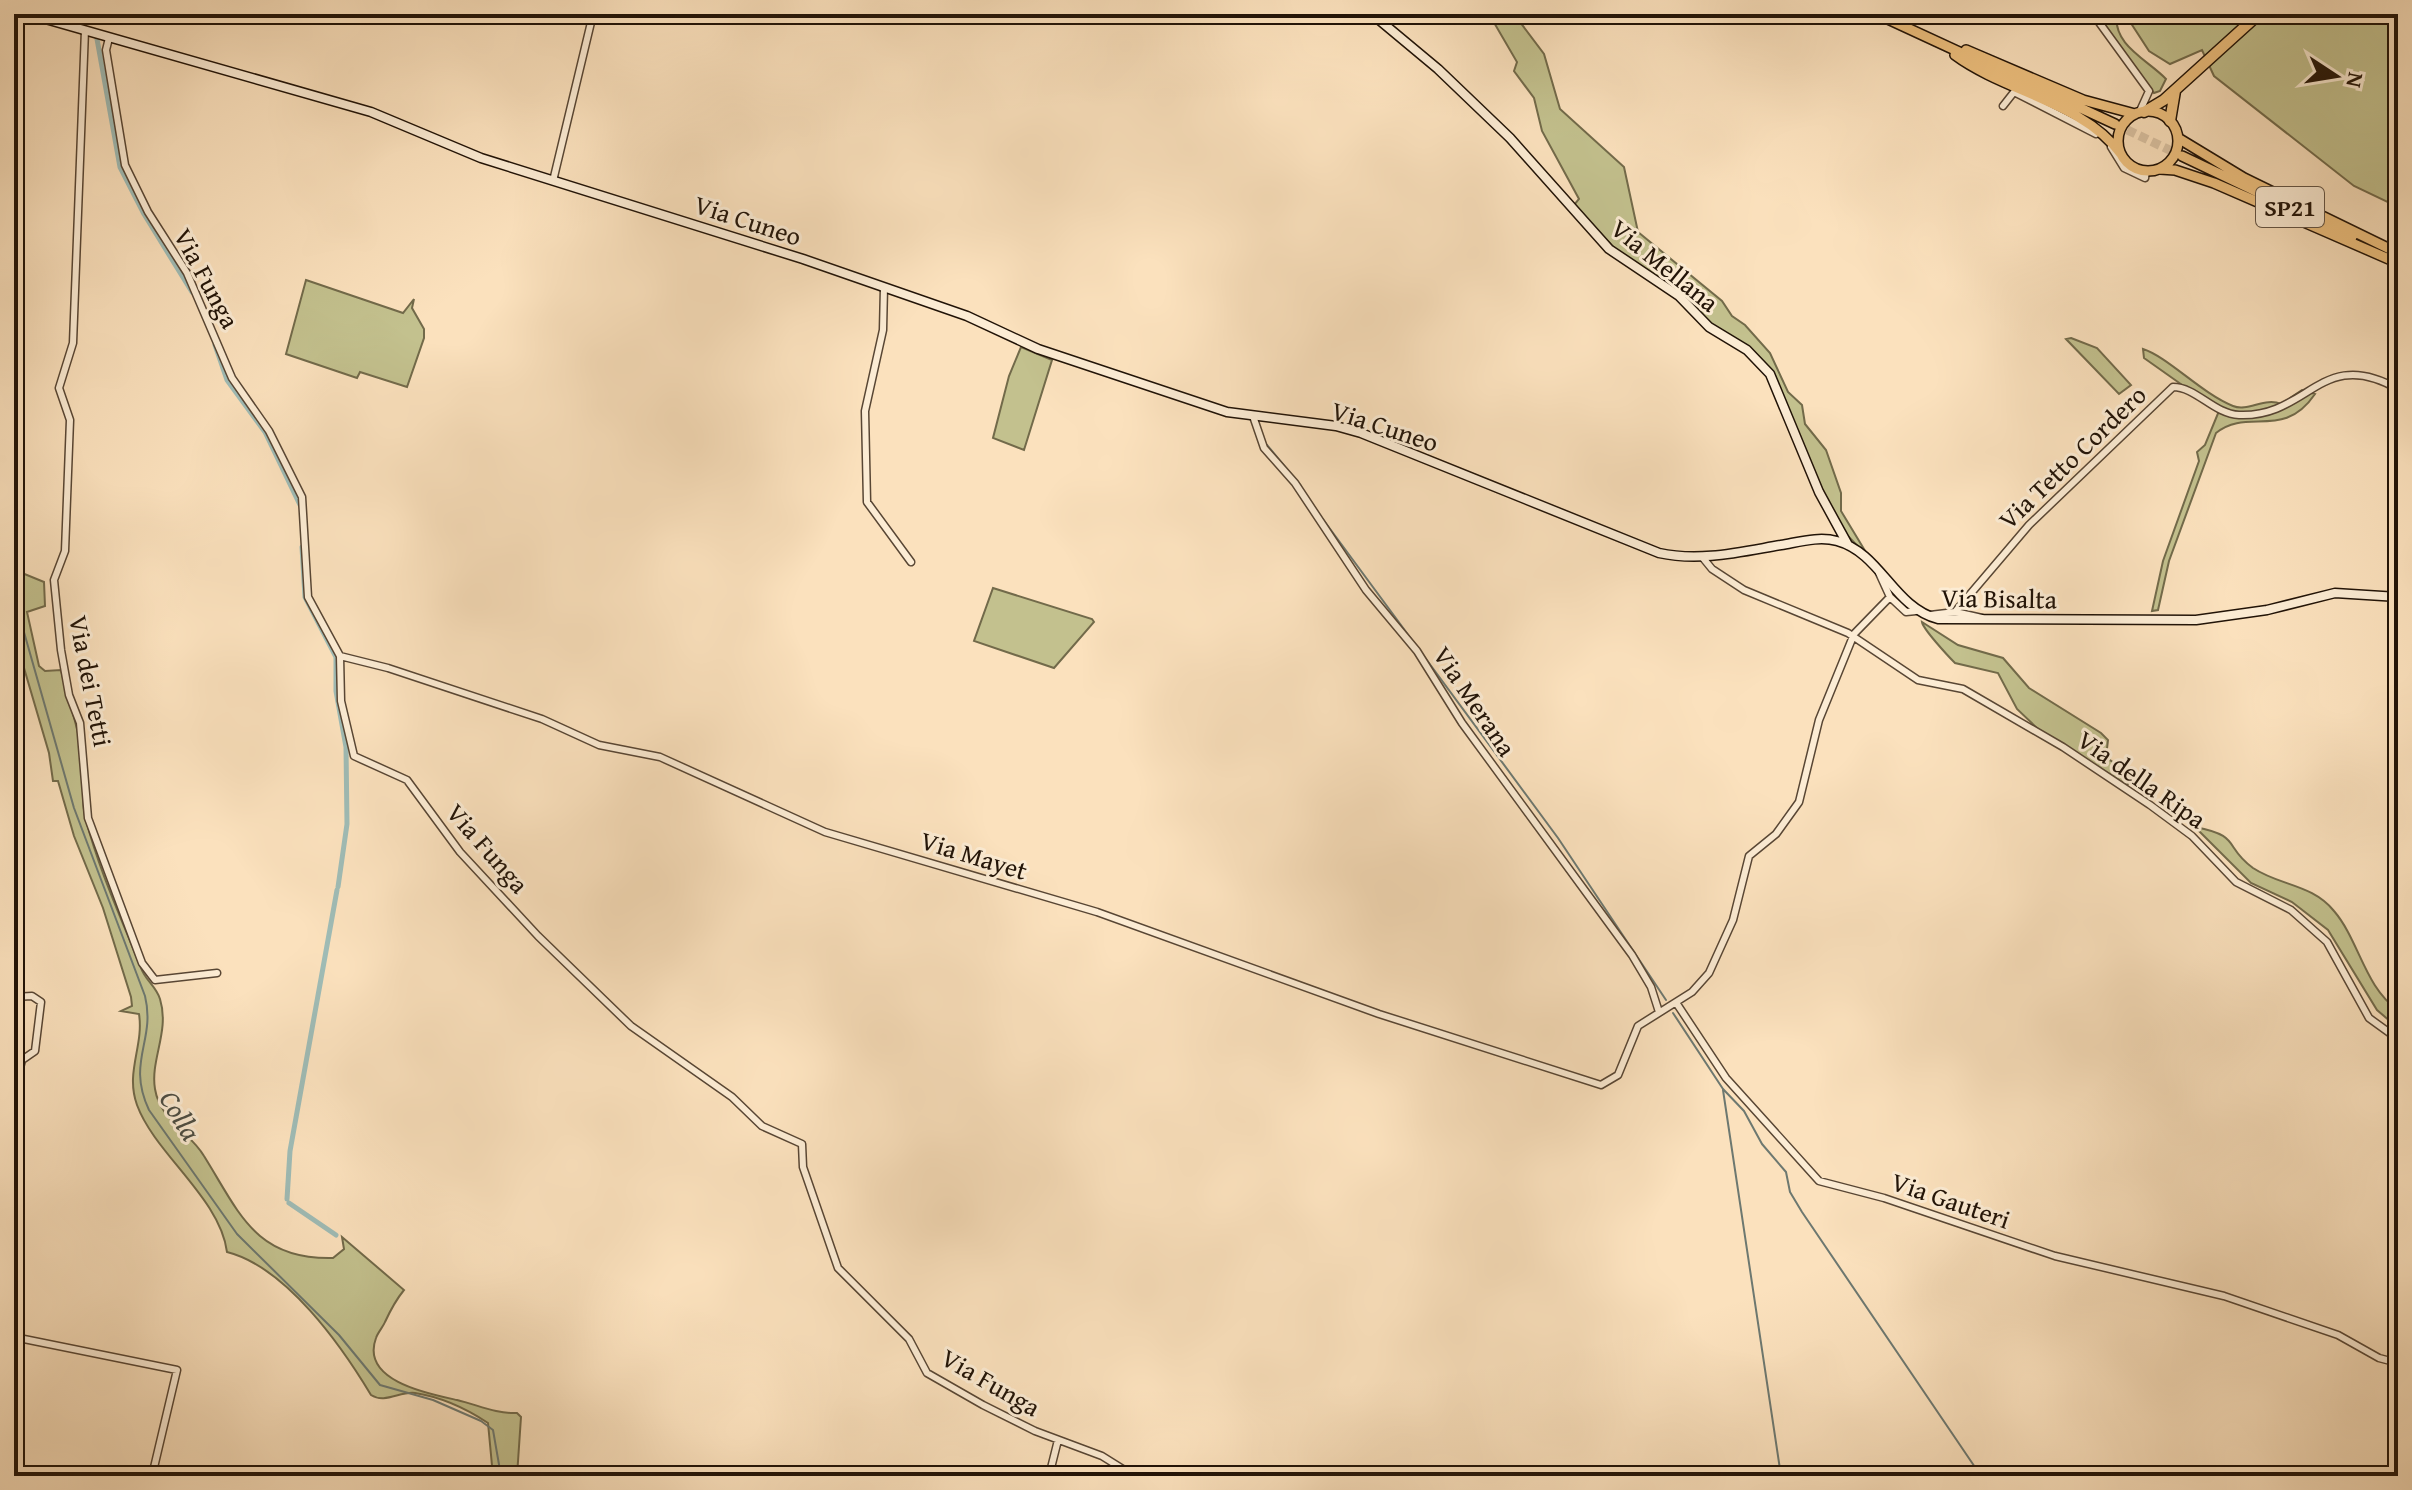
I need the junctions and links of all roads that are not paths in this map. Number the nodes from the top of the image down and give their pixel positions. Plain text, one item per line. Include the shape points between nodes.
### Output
1 (28, 14) edge
2 (77, 14) edge
3 (593, 14) edge
4 (1372, 14) edge
5 (1877, 14) edge
6 (2093, 14) edge
7 (2259, 14) edge
8 (71, 26) junction
9 (85, 30) junction
10 (109, 38) junction
11 (1936, 41) junction
12 (2178, 85) junction
13 (2003, 106) dead end
14 (2139, 113) junction
15 (2170, 121) junction
16 (2115, 124) tunnel mouth
17 (2178, 138) junction
18 (2121, 154) junction
19 (2182, 156) tunnel mouth
20 (2160, 169) junction
21 (2146, 171) junction
22 (553, 181) junction
23 (2398, 258) edge
24 (884, 287) junction
25 (2398, 389) edge
26 (1253, 416) junction
27 (1848, 546) junction
28 (1703, 558) junction
29 (911, 562) dead end
30 (1879, 573) junction
31 (1890, 597) junction
32 (2398, 597) edge
33 (1916, 611) junction
34 (1955, 612) junction
35 (1926, 616) junction
36 (1985, 619) junction
37 (1853, 637) junction
38 (340, 656) junction
39 (217, 973) dead end
40 (14, 997) edge
41 (1677, 1004) junction
42 (1659, 1012) junction
43 (2398, 1039) edge
44 (19, 1072) dead end
45 (14, 1337) edge
46 (2398, 1363) edge
47 (1058, 1440) junction
48 (152, 1476) edge
49 (1049, 1476) edge
50 (1134, 1476) edge

1 - 8 street, Via Cuneo
2 - 8 street
3 - 22 street
4 - 27 street, Via Mellana via 1510,138 1609,249 1679,296 1709,327 1747,350 1770,374 1819,492
5 - 11 main road
6 - 14 street via 2149,91
7 - 12 highway
8 - 9 street, Via Cuneo
9 - 10 street, Via Cuneo
9 - 39 street, Via dei Tetti via 72,348 59,388 70,420 65,551 54,580 61,650 82,734 88,818 147,974 163,980
10 - 22 street, Via Cuneo via 371,112 481,158
10 - 38 street, Via Funga via 106,50 125,165 202,302 232,378 293,476 305,506 308,597
11 - 14 main road via 2100,107
11 - 16 main road
11 - 18 main road via 1974,67 2089,125
12 - 14 highway via 2164,100
12 - 15 highway
13 - 21 street via 2010,92 2018,93 2103,138 2132,174 2145,178
14 - 15 main road via 2158,113
14 - 18 main road via 2120,131
15 - 17 main road
17 - 20 main road via 2174,156
17 - 23 main road
18 - 21 main road via 2129,165
19 - 23 main road, SP21
20 - 21 main road
20 - 23 main road via 2190,174
22 - 24 street, Via Cuneo
24 - 26 street, Via Cuneo via 967,316 1038,349
24 - 29 street via 883,330 865,411 867,502
25 - 34 street, Via Tetto Cordero via 2375,377 2336,375 2282,407 2237,415 2173,387 2029,525
26 - 28 street, Via Cuneo via 1348,429 1659,553
26 - 42 street, Via Merana via 1264,448 1295,483 1366,590 1417,651 1462,723 1632,955
27 - 28 street via 1813,540
27 - 30 street, Via Bisalta
28 - 37 street, Via della Ripa via 1744,590
30 - 31 street
30 - 33 street, Via Bisalta
31 - 33 street via 1906,612
31 - 37 street
32 - 36 street, Via Bisalta via 2335,593 2196,620
33 - 35 street, Via Bisalta
34 - 35 street
34 - 36 street
35 - 36 street, Via Bisalta
37 - 41 street via 1819,720 1799,802 1776,834 1749,856 1716,961 1699,986
37 - 43 street, Via della Ripa via 1918,680 1963,689 2063,747 2192,836 2236,882 2291,910 2327,942 2369,1018
38 - 42 street, Via Mayet via 542,719 599,745 660,757 825,832 1097,912 1379,1014 1601,1085 1618,1075 1638,1026
38 - 47 street, Via Funga via 341,701 354,756 407,780 460,852 631,1026 732,1097 762,1126 802,1144 803,1167 838,1268 909,1339 927,1373
40 - 44 street via 32,996 41,1002 35,1051 22,1060
41 - 42 street
41 - 46 street, Via Gauteri via 1726,1078 1819,1181 2055,1256 2224,1296 2338,1335
45 - 48 street via 177,1370
47 - 49 street
47 - 50 street, Via Funga via 1102,1456

